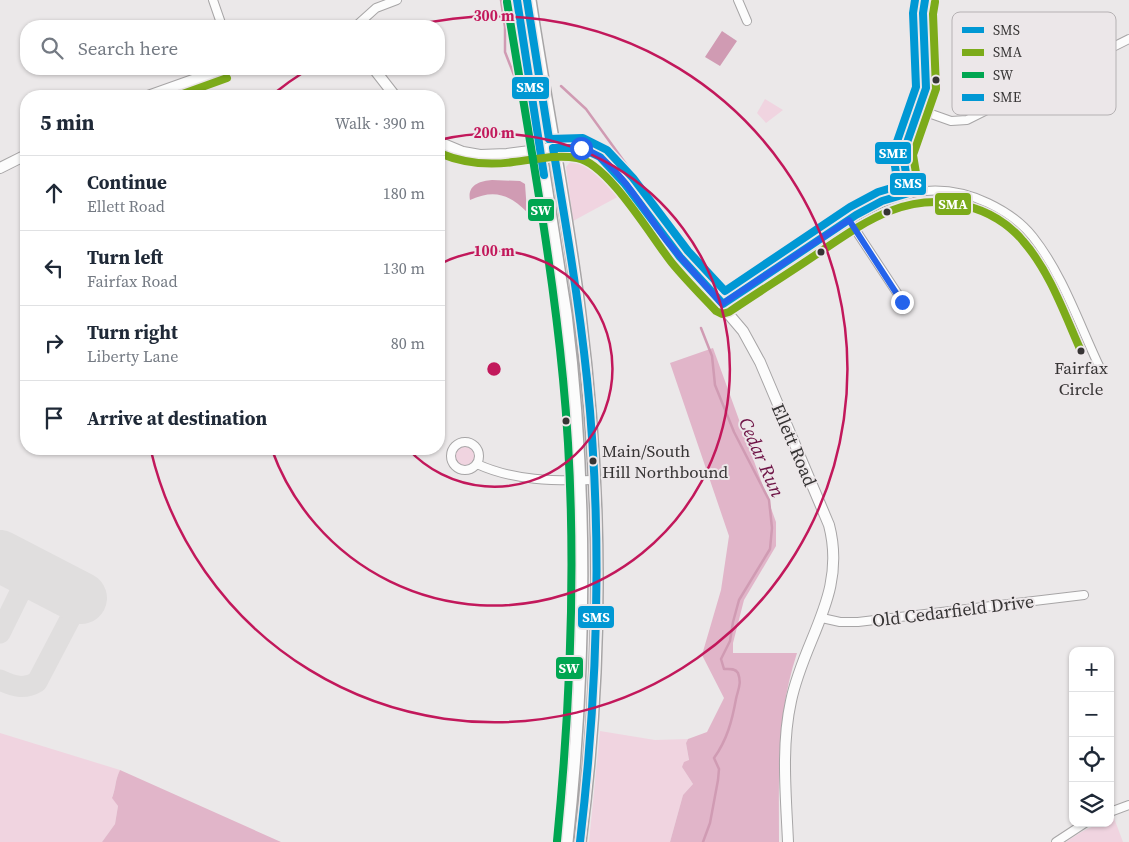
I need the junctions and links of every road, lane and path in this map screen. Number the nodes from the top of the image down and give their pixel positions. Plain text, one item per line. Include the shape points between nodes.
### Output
1 (213, 0) edge
2 (397, 0) edge
3 (517, 0) edge
4 (530, 0) edge
5 (738, 0) edge
6 (926, 0) edge
7 (220, 20) edge
8 (363, 20) edge
9 (747, 21) dead end
10 (1129, 39) edge
11 (1116, 46) edge
12 (207, 75) edge
13 (379, 75) edge
14 (165, 90) edge
15 (390, 90) edge
16 (920, 110) junction
17 (977, 115) edge
18 (445, 144) edge
19 (553, 148) junction
20 (540, 149) junction
21 (20, 158) edge
22 (0, 168) edge
23 (909, 193) junction
24 (849, 220) junction
25 (902, 302) dead end
26 (722, 304) junction
27 (1100, 368) dead end
28 (477, 464) dead end
29 (594, 480) junction
30 (581, 481) junction
31 (1084, 595) dead end
32 (822, 618) junction
33 (1129, 804) edge
34 (1114, 810) edge
35 (1079, 827) edge
36 (567, 842) edge
37 (580, 842) edge
38 (788, 842) edge
39 (1056, 842) edge

1 - 7 street
2 - 8 street via 376,8
3 - 20 main road
4 - 19 main road
5 - 9 street
6 - 16 street via 927,78
10 - 11 street
12 - 14 street
13 - 15 street
16 - 17 street via 951,122
16 - 23 street via 904,145
18 - 20 street, Ellett Road via 480,155
19 - 20 street, Ellett Road
19 - 26 street, Ellett Road via 581,148 600,157
19 - 29 main road via 580,316
20 - 30 main road via 570,343
21 - 22 street
23 - 24 street via 882,202
23 - 27 street via 945,191 972,196 999,208 1022,226 1053,268
24 - 25 street
24 - 26 street
26 - 32 street, Ellett Road via 743,331 760,362 829,525 834,546 834,570
28 - 30 street via 515,477
29 - 30 street
29 - 37 main road via 595,661
30 - 36 main road via 583,633
31 - 32 street, Old Cedarfield Drive via 858,622
32 - 38 street, Ellett Road via 799,672 790,709 786,774
33 - 34 street
35 - 39 street

